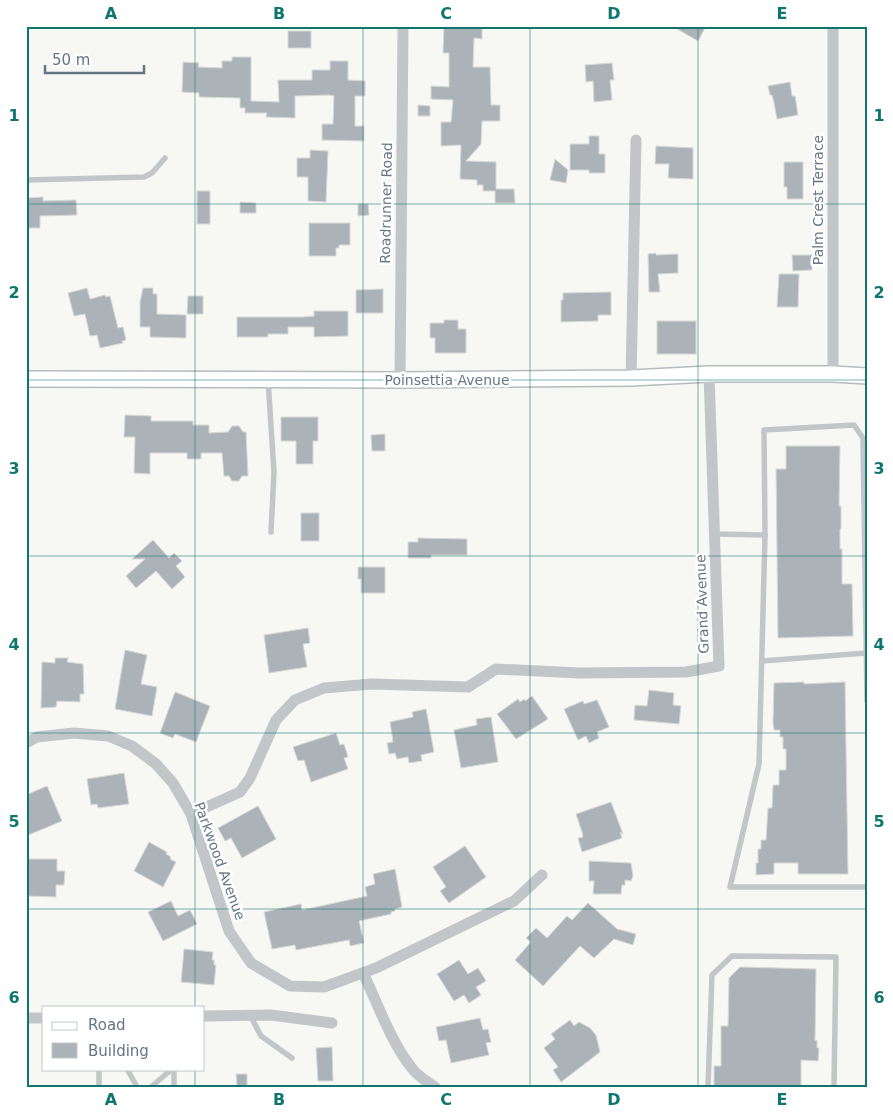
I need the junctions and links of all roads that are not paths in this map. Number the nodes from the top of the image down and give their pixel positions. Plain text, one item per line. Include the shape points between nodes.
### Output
1 (403, 26) edge
2 (833, 26) edge
3 (636, 140) dead end
4 (166, 158) dead end
5 (26, 180) edge
6 (709, 374) junction
7 (833, 374) junction
8 (867, 376) edge
9 (631, 378) junction
10 (26, 379) edge
11 (268, 380) junction
12 (400, 380) junction
13 (271, 532) dead end
14 (714, 534) junction
15 (765, 534) junction
16 (866, 653) edge
17 (762, 661) junction
18 (867, 701) edge
19 (26, 743) edge
20 (190, 814) junction
21 (542, 875) dead end
22 (867, 887) edge
23 (363, 972) junction
24 (250, 1015) junction
25 (205, 1016) edge
26 (26, 1018) edge
27 (42, 1018) edge
28 (332, 1023) dead end
29 (292, 1058) dead end
30 (99, 1070) edge
31 (128, 1070) edge
32 (172, 1070) edge
33 (173, 1070) edge
34 (99, 1087) edge
35 (137, 1087) edge
36 (151, 1087) edge
37 (174, 1087) edge
38 (435, 1087) edge
39 (708, 1087) edge
40 (834, 1087) edge

1 - 12 street, Roadrunner Road
2 - 7 street, Palm Crest Terrace
3 - 9 street
4 - 5 lane via 144,177
6 - 7 street, Poinsettia Avenue
6 - 9 street, Poinsettia Avenue
6 - 14 street, Grand Avenue
7 - 8 street, Poinsettia Avenue
9 - 12 street, Poinsettia Avenue
10 - 11 street, Poinsettia Avenue
11 - 12 street, Poinsettia Avenue
11 - 13 lane via 274,472
14 - 15 lane
14 - 20 street, Grand Avenue via 719,666 686,672 580,673 496,669 468,687 372,684 324,688 295,700 276,720 250,778 240,792
15 - 16 lane via 764,430 854,425 863,438
15 - 17 lane
16 - 17 lane
16 - 18 lane
17 - 22 lane via 759,764 730,888
19 - 20 street, Parkwood Avenue via 37,737 74,733 108,736 132,746 156,764 173,783
20 - 23 street, Parkwood Avenue via 229,931 251,963 290,986 324,987
21 - 23 street, Parkwood Avenue via 514,901
23 - 38 street via 400,1052 420,1078
24 - 25 street
24 - 28 street
24 - 29 lane via 261,1036
26 - 27 street
30 - 34 lane
31 - 35 lane
32 - 36 lane
33 - 37 lane
39 - 40 lane via 712,975 732,956 742,956 836,957

